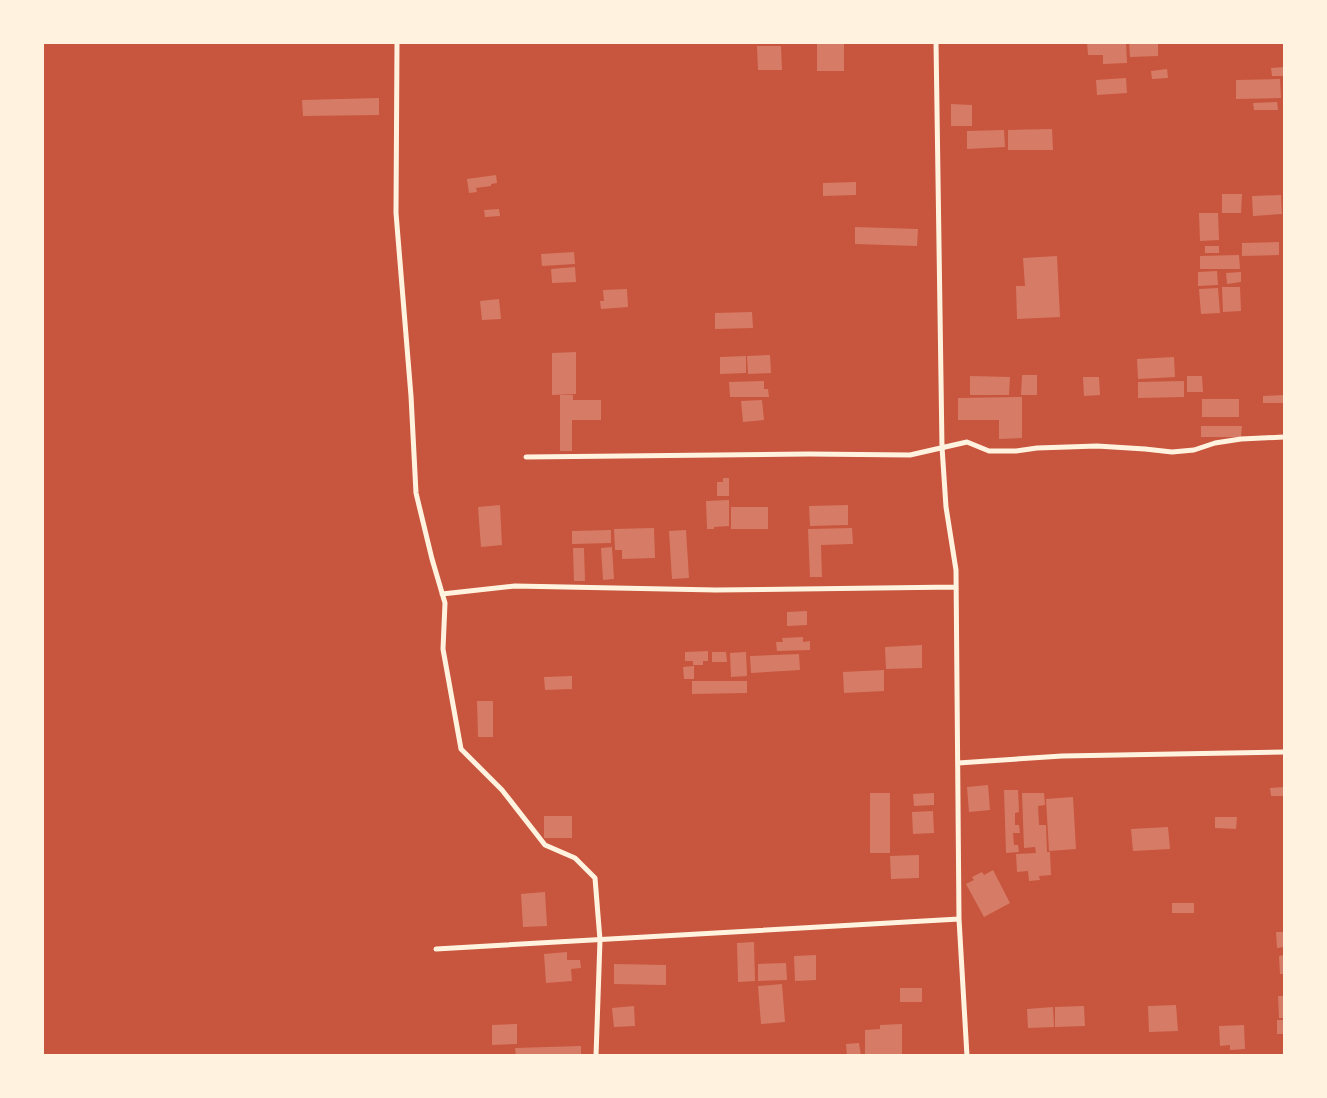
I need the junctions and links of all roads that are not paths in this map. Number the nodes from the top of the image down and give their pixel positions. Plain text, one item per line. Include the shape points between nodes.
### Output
1 (397, 42) edge
2 (936, 42) edge
3 (1284, 437) edge
4 (942, 447) junction
5 (526, 457) dead end
6 (956, 586) junction
7 (442, 594) junction
8 (1284, 752) edge
9 (958, 762) junction
10 (959, 919) junction
11 (600, 940) junction
12 (436, 949) dead end
13 (596, 1056) edge
14 (968, 1056) edge

1 - 7 street via 396,213 416,494
2 - 4 street
3 - 4 street via 1215,442 1194,450 1172,452 1097,446 989,451 967,442
4 - 5 street via 910,456
4 - 6 street
6 - 7 street via 716,590 515,586
6 - 9 street
7 - 11 street via 445,603 443,649 461,749 502,790 545,845 575,858 595,878
8 - 9 street via 1062,756
9 - 10 street
10 - 11 street
10 - 14 street
11 - 12 street
11 - 13 street

